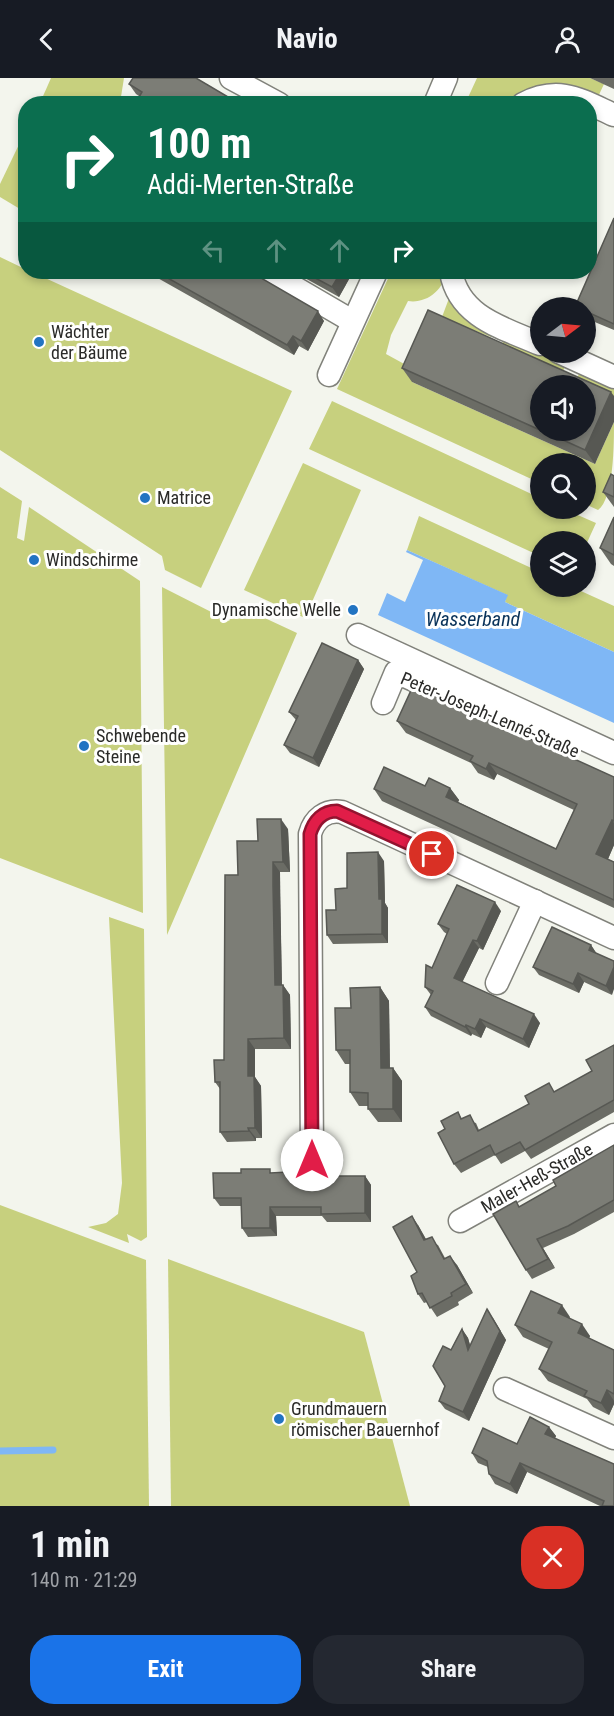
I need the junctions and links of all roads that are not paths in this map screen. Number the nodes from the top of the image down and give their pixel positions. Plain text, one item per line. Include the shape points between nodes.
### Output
1 (231, 78) edge
2 (446, 78) edge
3 (264, 96) edge
4 (438, 96) edge
5 (547, 96) edge
6 (573, 96) edge
7 (597, 107) edge
8 (614, 115) edge
9 (280, 279) edge
10 (373, 279) edge
11 (453, 279) edge
12 (352, 321) junction
13 (530, 339) edge
14 (583, 363) edge
15 (329, 375) dead end
16 (614, 377) edge
17 (358, 635) dead end
18 (383, 703) dead end
19 (614, 753) edge
20 (614, 769) edge
21 (535, 901) junction
22 (614, 938) edge
23 (497, 983) dead end
24 (614, 1135) edge
25 (312, 1160) dead end
26 (460, 1221) dead end
27 (505, 1389) dead end
28 (614, 1438) edge

1 - 3 street
2 - 4 street
5 - 6 street
7 - 8 street
9 - 12 street
10 - 12 street
11 - 13 street via 457,291 474,313
12 - 15 street
14 - 16 street
17 - 19 street
18 - 20 street, Peter-Joseph-Lenné-Straße via 396,672
21 - 22 street
21 - 23 street
21 - 25 street via 342,812 321,816 310,834
24 - 26 street, Maler-Heß-Straße
27 - 28 street

